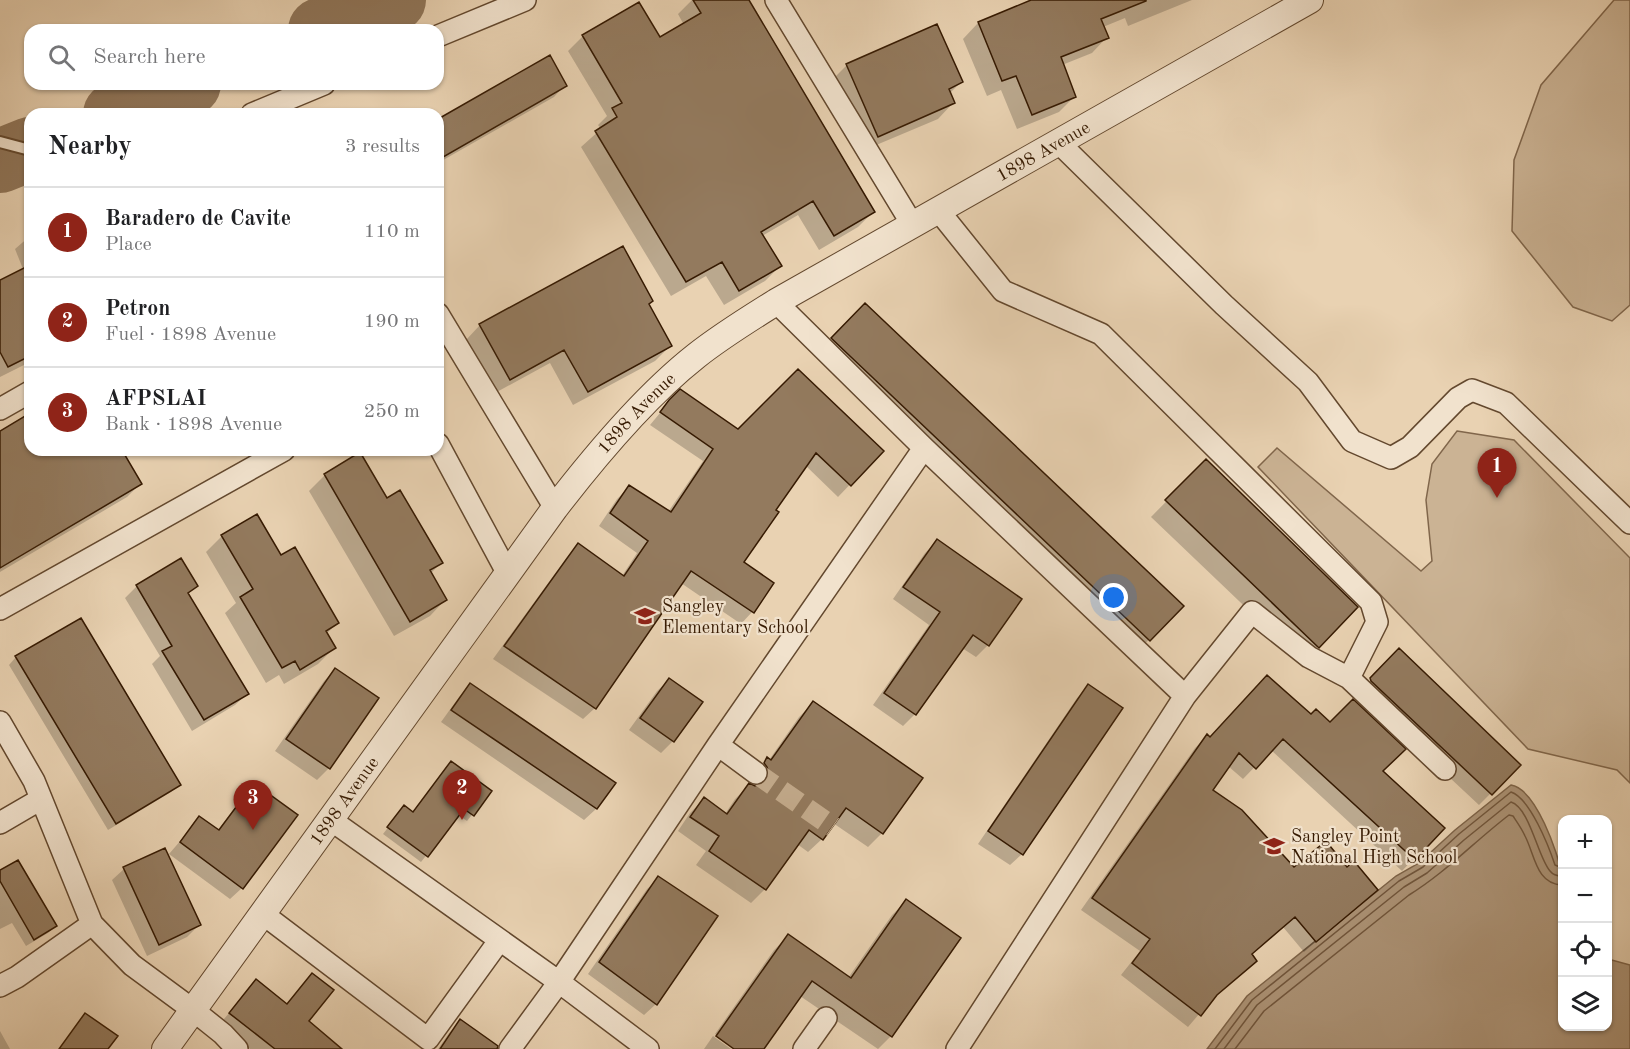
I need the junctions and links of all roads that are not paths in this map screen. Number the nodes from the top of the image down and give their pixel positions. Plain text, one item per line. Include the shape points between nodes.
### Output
1 (525, 0) edge
2 (776, 0) edge
3 (1310, 0) edge
4 (444, 34) edge
5 (310, 90) edge
6 (266, 108) edge
7 (0, 142) edge
8 (1059, 142) junction
9 (24, 148) edge
10 (938, 210) junction
11 (912, 224) junction
12 (776, 302) junction
13 (444, 324) edge
14 (24, 395) edge
15 (0, 409) edge
16 (924, 448) junction
17 (444, 455) edge
18 (273, 456) edge
19 (555, 508) junction
20 (1630, 523) edge
21 (508, 574) junction
22 (0, 609) edge
23 (1349, 678) junction
24 (1185, 696) junction
25 (0, 722) edge
26 (718, 745) junction
27 (1445, 769) dead end
28 (756, 773) tunnel mouth
29 (41, 799) junction
30 (331, 820) junction
31 (0, 823) edge
32 (263, 914) junction
33 (92, 924) junction
34 (499, 941) junction
35 (559, 982) junction
36 (0, 986) edge
37 (193, 1010) junction
38 (826, 1018) dead end
39 (165, 1049) edge
40 (237, 1049) edge
41 (510, 1049) edge
42 (648, 1049) edge
43 (804, 1049) edge
44 (957, 1049) edge

1 - 4 street
2 - 11 street
3 - 8 street, 1898 Avenue
5 - 6 street
7 - 9 lane
8 - 10 street, 1898 Avenue
8 - 20 street via 1308,382 1352,441 1391,458 1410,447 1458,398 1472,390 1506,403
10 - 11 street, 1898 Avenue
10 - 23 street via 1004,291 1101,334 1371,602 1377,622
11 - 12 street, 1898 Avenue
12 - 16 street
12 - 19 street, 1898 Avenue via 696,356 658,390 588,465
13 - 19 street
14 - 15 street
16 - 24 street
16 - 26 street
17 - 21 street
18 - 22 street
19 - 21 street, 1898 Avenue
21 - 30 street, 1898 Avenue
23 - 24 street via 1309,657 1252,612
23 - 27 street
24 - 44 street
25 - 29 street
26 - 28 street
26 - 35 street
29 - 31 street
29 - 33 street
30 - 32 street, 1898 Avenue
30 - 34 street
32 - 34 street via 428,1040
32 - 37 street, 1898 Avenue
33 - 36 street
33 - 37 street via 132,965
34 - 35 street
35 - 41 street
35 - 42 street
37 - 39 street, 1898 Avenue
37 - 40 street
38 - 43 street

